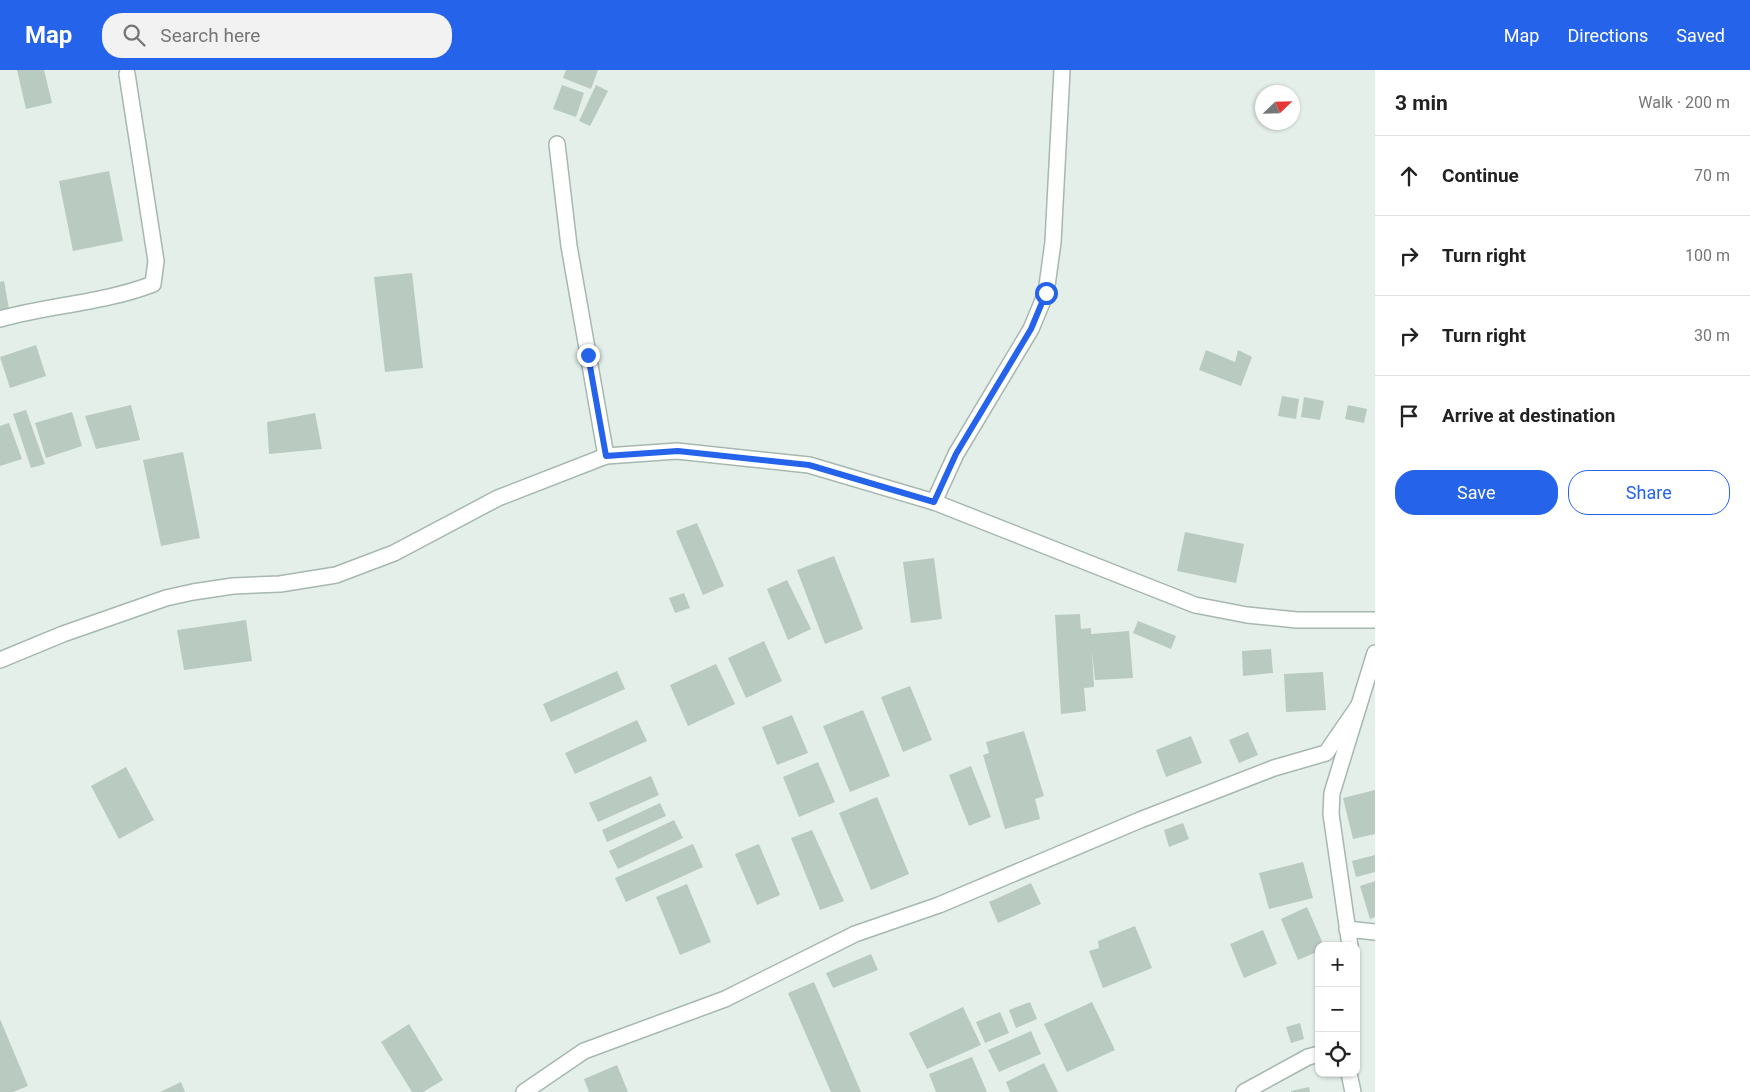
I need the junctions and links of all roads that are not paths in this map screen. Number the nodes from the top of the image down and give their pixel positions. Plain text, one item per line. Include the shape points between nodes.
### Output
1 (1062, 70) edge
2 (126, 74) dead end
3 (557, 144) dead end
4 (0, 319) edge
5 (606, 456) junction
6 (934, 502) junction
7 (1375, 620) edge
8 (1375, 653) edge
9 (0, 660) edge
10 (1359, 705) junction
11 (1347, 929) junction
12 (1375, 932) edge
13 (1349, 942) edge
14 (1315, 1055) edge
15 (1349, 1077) edge
16 (524, 1092) edge
17 (1244, 1092) edge
18 (1353, 1092) edge

1 - 6 street via 1054,242 1046,293 1031,329 956,454
2 - 4 street via 156,261 153,284 104,298
3 - 5 street via 569,246
5 - 6 street via 678,451 809,465
5 - 9 street via 498,498 394,553 336,575 280,584 201,590 166,598
6 - 7 street via 1195,606 1297,620
8 - 10 street
10 - 11 street via 1332,794 1331,814
10 - 16 street via 1326,753 1274,768 1140,820 939,906 855,934 725,998 584,1051
11 - 12 street
11 - 13 street
14 - 17 street
15 - 18 street

